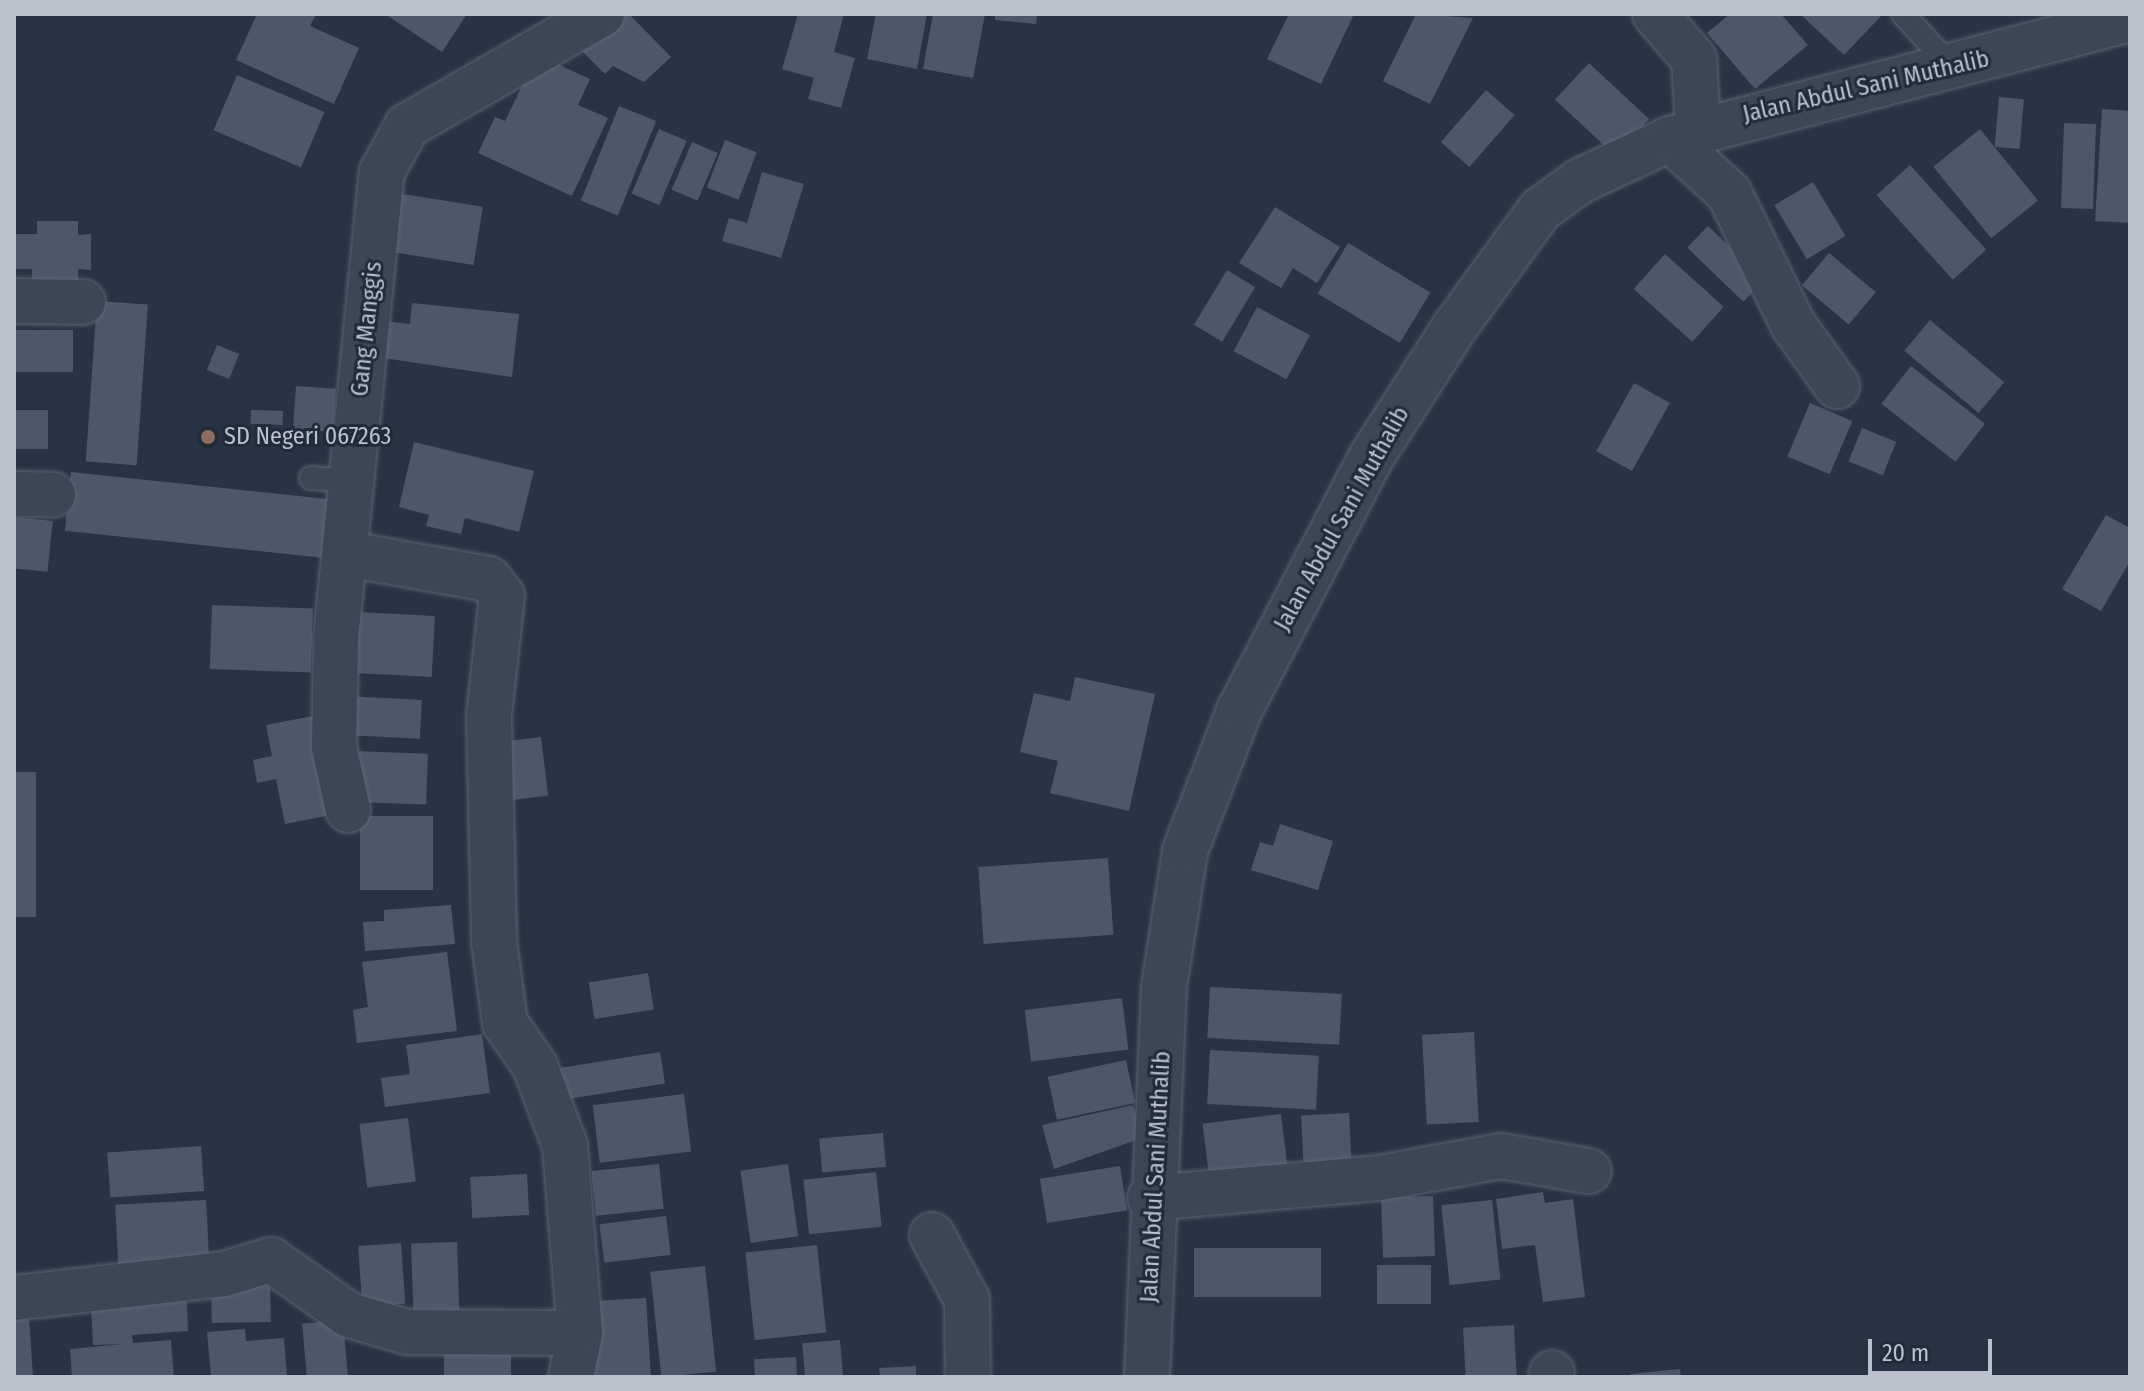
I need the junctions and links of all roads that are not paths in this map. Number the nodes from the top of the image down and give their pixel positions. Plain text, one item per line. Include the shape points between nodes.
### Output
1 (1655, 14) edge
2 (1903, 14) edge
3 (580, 18) edge
4 (2130, 19) edge
5 (1954, 69) junction
6 (1684, 133) junction
7 (14, 301) edge
8 (83, 302) dead end
9 (1837, 386) dead end
10 (347, 554) junction
11 (348, 810) dead end
12 (1589, 1171) dead end
13 (1150, 1198) junction
14 (932, 1235) dead end
15 (14, 1298) edge
16 (580, 1333) junction
17 (571, 1377) edge
18 (968, 1377) edge
19 (1147, 1377) edge

1 - 6 street via 1694,59
2 - 5 lane
3 - 10 street, Gang Manggis via 442,101 407,126 389,152 332,479
4 - 5 street, Jalan Abdul Sani Muthalib
5 - 6 street, Jalan Abdul Sani Muthalib via 1892,77
6 - 9 street via 1729,193 1794,326
6 - 13 street, Jalan Abdul Sani Muthalib via 1580,181 1540,210 1370,459 1239,711 1185,851 1164,987 1163,1120
7 - 8 street
10 - 11 street, Gang Manggis via 336,638 334,747
10 - 16 street via 489,579 502,596 489,716 494,941 505,1023 542,1080 565,1146
12 - 13 street via 1501,1156 1380,1178
13 - 19 street, Jalan Abdul Sani Muthalib
14 - 18 street via 967,1300
15 - 16 street via 224,1274 271,1260 349,1315 407,1332
16 - 17 street

